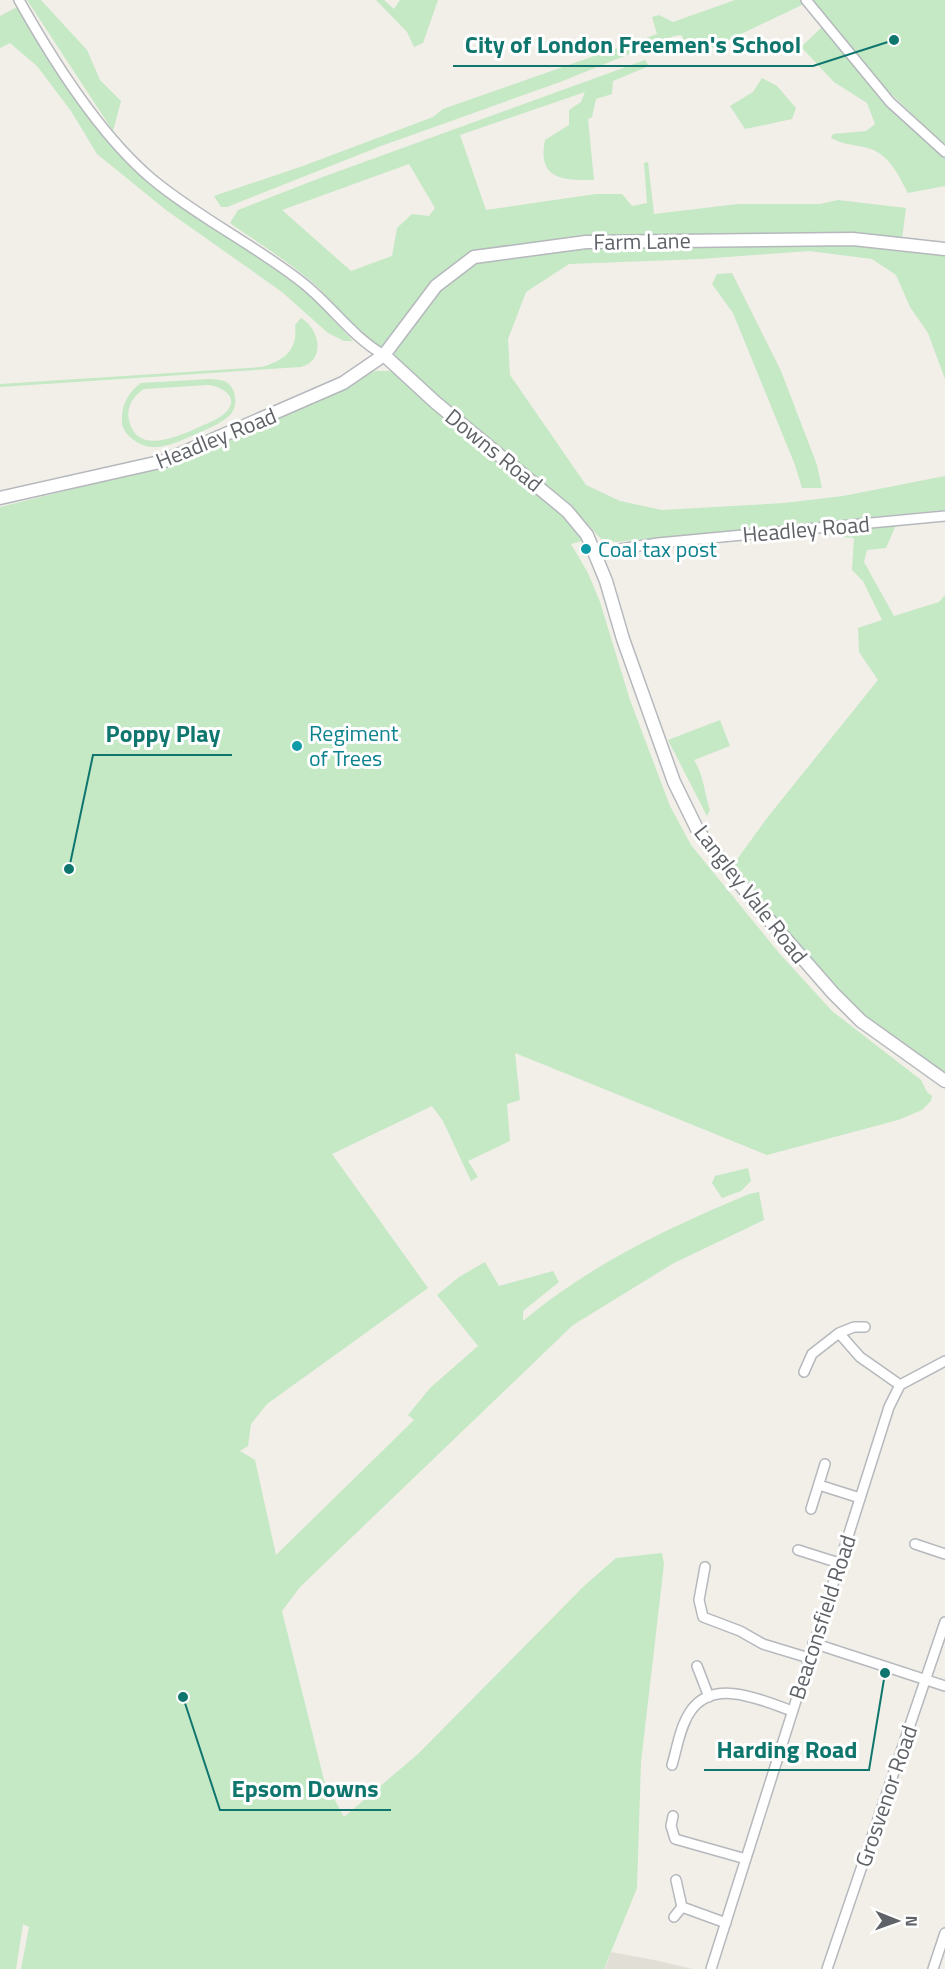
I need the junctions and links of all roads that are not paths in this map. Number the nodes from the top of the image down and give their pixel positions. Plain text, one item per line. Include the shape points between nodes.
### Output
1 (19, 0) edge
2 (806, 0) edge
3 (945, 152) edge
4 (945, 249) edge
5 (384, 355) junction
6 (0, 498) edge
7 (945, 516) edge
8 (595, 553) junction
9 (945, 1081) edge
10 (865, 1327) dead end
11 (839, 1333) junction
12 (945, 1361) edge
13 (804, 1372) dead end
14 (900, 1385) junction
15 (825, 1464) dead end
16 (819, 1485) junction
17 (860, 1498) junction
18 (811, 1509) dead end
19 (915, 1544) dead end
20 (798, 1550) dead end
21 (945, 1554) edge
22 (839, 1563) junction
23 (705, 1567) dead end
24 (945, 1622) edge
25 (813, 1643) junction
26 (808, 1658) junction
27 (697, 1666) dead end
28 (926, 1680) junction
29 (945, 1686) edge
30 (709, 1697) junction
31 (792, 1711) junction
32 (672, 1765) dead end
33 (673, 1816) dead end
34 (746, 1859) junction
35 (676, 1881) dead end
36 (682, 1907) junction
37 (674, 1917) dead end
38 (726, 1923) junction
39 (945, 1933) edge
40 (711, 1969) edge
41 (827, 1969) edge
42 (933, 1969) edge

1 - 5 street via 116,145 173,196 246,241 304,284 354,335
2 - 3 street via 890,102
4 - 5 street, Farm Lane via 853,239 598,242 474,257 436,286
5 - 6 street, Headley Road via 343,383 164,461
5 - 8 street, Downs Road via 567,511
7 - 8 street, Headley Road via 658,543
8 - 9 street, Langley Vale Road via 659,740 681,799 698,831 832,993 861,1021
10 - 11 street
11 - 13 street via 812,1354
11 - 14 street via 860,1358
12 - 14 street
14 - 17 street, Beaconsfield Road via 889,1407
15 - 16 street
16 - 17 street
16 - 18 street
17 - 22 street, Beaconsfield Road
19 - 21 street
20 - 22 street
22 - 25 street, Beaconsfield Road
23 - 26 street via 699,1599 703,1617 763,1644
24 - 28 street, Grosvenor Road
25 - 26 street, Beaconsfield Road
25 - 28 street
26 - 31 street, Beaconsfield Road
27 - 30 street
28 - 29 street
28 - 41 street, Grosvenor Road
30 - 31 street via 732,1693
30 - 32 street via 689,1713
31 - 34 street, Beaconsfield Road
33 - 34 street via 675,1839
34 - 38 street, Beaconsfield Road
35 - 36 street
36 - 37 street
36 - 38 street
38 - 40 street, Beaconsfield Road
39 - 42 street

